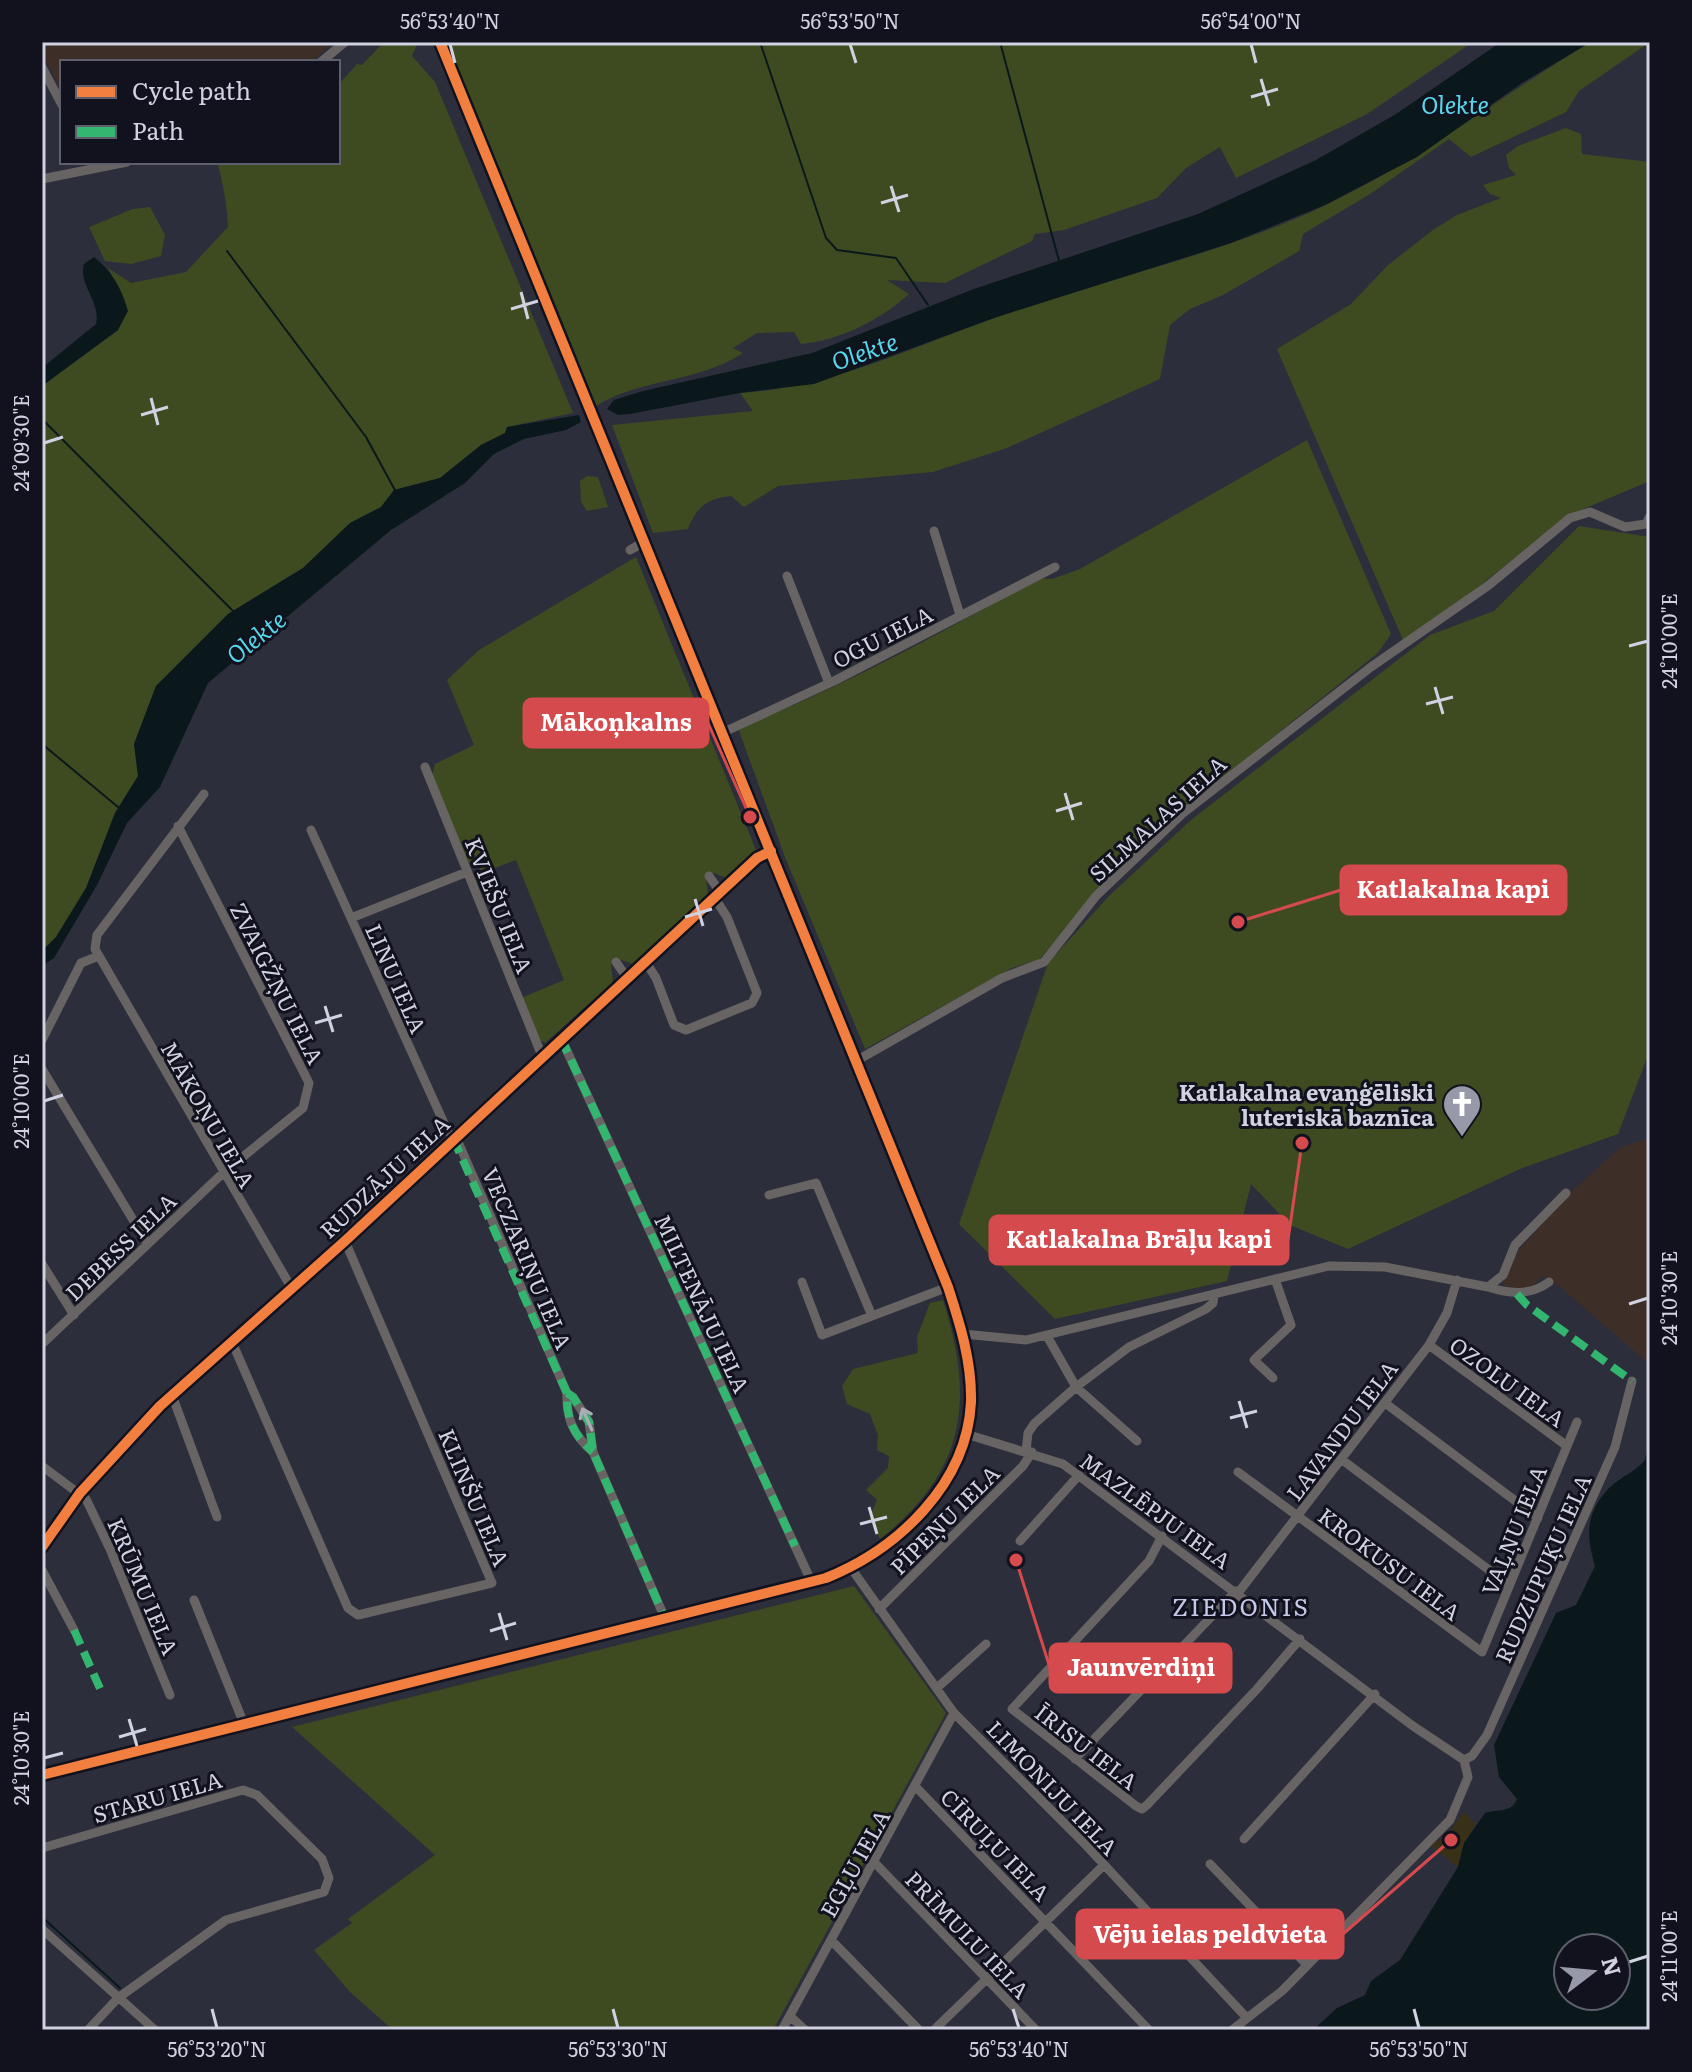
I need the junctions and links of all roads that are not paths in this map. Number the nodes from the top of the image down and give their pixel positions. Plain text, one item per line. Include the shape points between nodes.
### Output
1 (345, 42) edge
2 (440, 42) edge
3 (323, 60) edge
4 (42, 67) edge
5 (60, 101) edge
6 (95, 166) edge
7 (42, 179) edge
8 (1650, 516) edge
9 (934, 531) dead end
10 (646, 541) junction
11 (630, 550) dead end
12 (1055, 567) dead end
13 (787, 576) dead end
14 (960, 615) junction
15 (829, 683) junction
16 (724, 732) junction
17 (425, 767) dead end
18 (204, 794) dead end
19 (178, 826) junction
20 (311, 830) dead end
21 (771, 851) junction
22 (467, 872) junction
23 (709, 876) dead end
24 (717, 894) junction
25 (351, 918) junction
26 (96, 957) junction
27 (645, 961) junction
28 (616, 962) dead end
29 (627, 978) junction
30 (561, 1038) junction
31 (42, 1040) edge
32 (542, 1056) junction
33 (856, 1061) junction
34 (42, 1069) edge
35 (453, 1138) junction
36 (223, 1173) junction
37 (1566, 1193) dead end
38 (769, 1195) dead end
39 (345, 1241) junction
40 (147, 1243) junction
41 (42, 1264) edge
42 (1275, 1279) junction
43 (1457, 1280) junction
44 (802, 1282) dead end
45 (1549, 1282) dead end
46 (948, 1287) junction
47 (1488, 1287) junction
48 (292, 1289) junction
49 (1214, 1295) junction
50 (74, 1315) junction
51 (872, 1316) junction
52 (963, 1334) junction
53 (1047, 1336) junction
54 (232, 1342) junction
55 (42, 1344) edge
56 (1429, 1345) junction
57 (1273, 1378) dead end
58 (1632, 1381) dead end
59 (1076, 1387) junction
60 (567, 1393) junction
61 (172, 1395) junction
62 (1385, 1403) junction
63 (1577, 1422) dead end
64 (966, 1434) junction
65 (1137, 1441) dead end
66 (1567, 1446) junction
67 (593, 1452) junction
68 (1029, 1452) junction
69 (1341, 1459) junction
70 (42, 1466) edge
71 (1238, 1472) dead end
72 (1079, 1475) junction
73 (80, 1493) junction
74 (1298, 1515) junction
75 (217, 1517) dead end
76 (1538, 1518) junction
77 (1162, 1536) junction
78 (1020, 1541) dead end
79 (42, 1547) edge
80 (851, 1568) junction
81 (42, 1570) edge
82 (812, 1583) junction
83 (1509, 1585) junction
84 (1237, 1592) junction
85 (194, 1600) dead end
86 (879, 1609) junction
87 (666, 1621) junction
88 (74, 1630) dead end
89 (1300, 1639) junction
90 (986, 1644) dead end
91 (1482, 1652) joint
92 (938, 1687) junction
93 (1375, 1694) junction
94 (170, 1695) dead end
95 (954, 1713) junction
96 (244, 1724) junction
97 (1075, 1759) junction
98 (1464, 1760) junction
99 (42, 1775) edge
100 (916, 1787) junction
101 (1244, 1839) dead end
102 (42, 1848) edge
103 (875, 1863) junction
104 (1210, 1864) dead end
105 (1104, 1865) junction
106 (1046, 1923) junction
107 (43, 1933) edge
108 (831, 1940) junction
109 (1306, 1964) junction
110 (986, 1979) junction
111 (118, 1998) junction
112 (790, 2016) junction
113 (1246, 2017) junction
114 (88, 2030) edge
115 (155, 2030) edge
116 (782, 2030) edge
117 (805, 2030) edge
118 (919, 2030) edge
119 (934, 2030) edge
120 (1036, 2030) edge
121 (1149, 2030) edge
122 (1232, 2030) edge

1 - 3 street
2 - 10 main road
4 - 5 street
6 - 7 street
8 - 33 street, SILMALAS IELA via 1636,527 1590,512 1570,518 1489,585 1182,814 1096,896 1044,962 1002,978
9 - 14 street
10 - 11 street
10 - 16 main road
12 - 14 street, OGU IELA
13 - 15 street
14 - 15 street, OGU IELA
15 - 16 street, OGU IELA
16 - 21 main road
17 - 22 street, KVIEŠU IELA
18 - 19 street
19 - 26 street via 97,935
19 - 36 street, ZVAIGŽŅU IELA via 309,1083 303,1108
20 - 25 street, LINU IELA
21 - 24 street, RUDZĀJU IELA
21 - 33 main road
22 - 25 street
22 - 32 street, KVIEŠU IELA
23 - 24 street
24 - 27 street, RUDZĀJU IELA
24 - 27 street via 757,993 752,1003 686,1030 674,1025
25 - 35 street, LINU IELA
26 - 31 street via 81,963
26 - 36 street, MĀKOŅU IELA
27 - 29 street, RUDZĀJU IELA
28 - 29 street
29 - 30 street, RUDZĀJU IELA
30 - 32 street, RUDZĀJU IELA
30 - 82 street, MILTENĀJU IELA
32 - 35 street, RUDZĀJU IELA
33 - 46 main road
34 - 40 street
35 - 39 street, RUDZĀJU IELA
35 - 60 street, VECZARIŅU IELA
36 - 40 street, DEBESS IELA
36 - 48 street, MĀKOŅU IELA
37 - 47 street via 1515,1245 1503,1275
38 - 51 street via 816,1183
39 - 48 street, RUDZĀJU IELA
39 - 54 street, KLINŠU IELA via 492,1583 358,1615 348,1608
40 - 50 street, DEBESS IELA
41 - 50 street
42 - 43 street via 1306,1269 1357,1264
42 - 49 street
42 - 57 street via 1291,1325 1254,1360
43 - 47 street
43 - 56 street, LAVANDU IELA
44 - 51 street via 822,1335
45 - 47 street via 1517,1294
46 - 51 street
46 - 52 main road
48 - 54 street, RUDZĀJU IELA
49 - 53 street
49 - 59 street, PĪPEŅU IELA via 1206,1309 1129,1347
50 - 55 street, DEBESS IELA
52 - 53 street via 1015,1341
52 - 64 main road via 971,1400
53 - 59 street
54 - 61 street, RUDZĀJU IELA
56 - 62 street, LAVANDU IELA
56 - 66 street, OZOLU IELA
58 - 98 street, RUDZUPUĶU IELA via 1615,1447 1487,1735
59 - 65 street
59 - 68 street, PĪPEŅU IELA via 1034,1424 1028,1433
67 -> 60 street, VECZARIŅU IELA via 589,1422
60 - 67 street, VECZARIŅU IELA via 569,1421
61 - 73 street, RUDZĀJU IELA
61 - 75 street
62 - 69 street, LAVANDU IELA
62 - 76 street
63 - 66 street, VAĻŅU IELA
64 - 68 street, MAZLĒPJU IELA
64 - 80 main road via 955,1462 919,1516 890,1544
66 - 76 street, VAĻŅU IELA
67 - 87 street, VECZARIŅU IELA
68 - 72 street, MAZLĒPJU IELA
68 - 86 street, PĪPEŅU IELA via 1023,1466
69 - 74 street, LAVANDU IELA
69 - 83 street
70 - 73 street
71 - 74 street, KROKUSU IELA
72 - 77 street, MAZLĒPJU IELA
72 - 78 street
73 - 79 street, RUDZĀJU IELA
73 - 94 street, KRŪMU IELA via 110,1549
74 - 84 street, LAVANDU IELA
74 - 91 street, KROKUSU IELA
76 - 83 street, VAĻŅU IELA
77 - 84 street, MAZLĒPJU IELA
77 - 97 street, ĪRISU IELA via 1149,1561 1012,1709
80 - 82 main road
80 - 86 street, LIMONIJU IELA
81 - 88 street
82 - 87 main road
83 - 91 street, VAĻŅU IELA
84 - 89 street, MAZLĒPJU IELA
84 - 97 street, LAVANDU IELA
85 - 96 street
86 - 92 street, LIMONIJU IELA
87 - 96 main road
89 - 93 street, MAZLĒPJU IELA
89 - 97 street, ĪRISU IELA via 1142,1809
90 - 92 street
92 - 95 street, LIMONIJU IELA
93 - 98 street, MAZLĒPJU IELA
93 - 101 street
95 - 100 street, EGĻU IELA
95 - 105 street, LIMONIJU IELA
96 - 99 main road
98 - 109 street via 1468,1777 1450,1820
100 - 103 street, EGĻU IELA
100 - 106 street, CĪRUĻU IELA
102 - 111 street, STARU IELA via 243,1790 257,1795 322,1859 329,1878 324,1892 226,1920
103 - 108 street, EGĻU IELA
103 - 110 street, PRĪMULU IELA
104 - 109 street
105 - 106 street
105 - 113 street, LIMONIJU IELA
106 - 110 street
106 - 121 street, CĪRUĻU IELA
107 - 111 street
108 - 112 street, EGĻU IELA
108 - 118 street
109 - 113 street via 1261,2011
110 - 119 street
110 - 120 street, PRĪMULU IELA
111 - 114 street
111 - 115 street
112 - 116 street, EGĻU IELA
112 - 117 street
113 - 122 street

